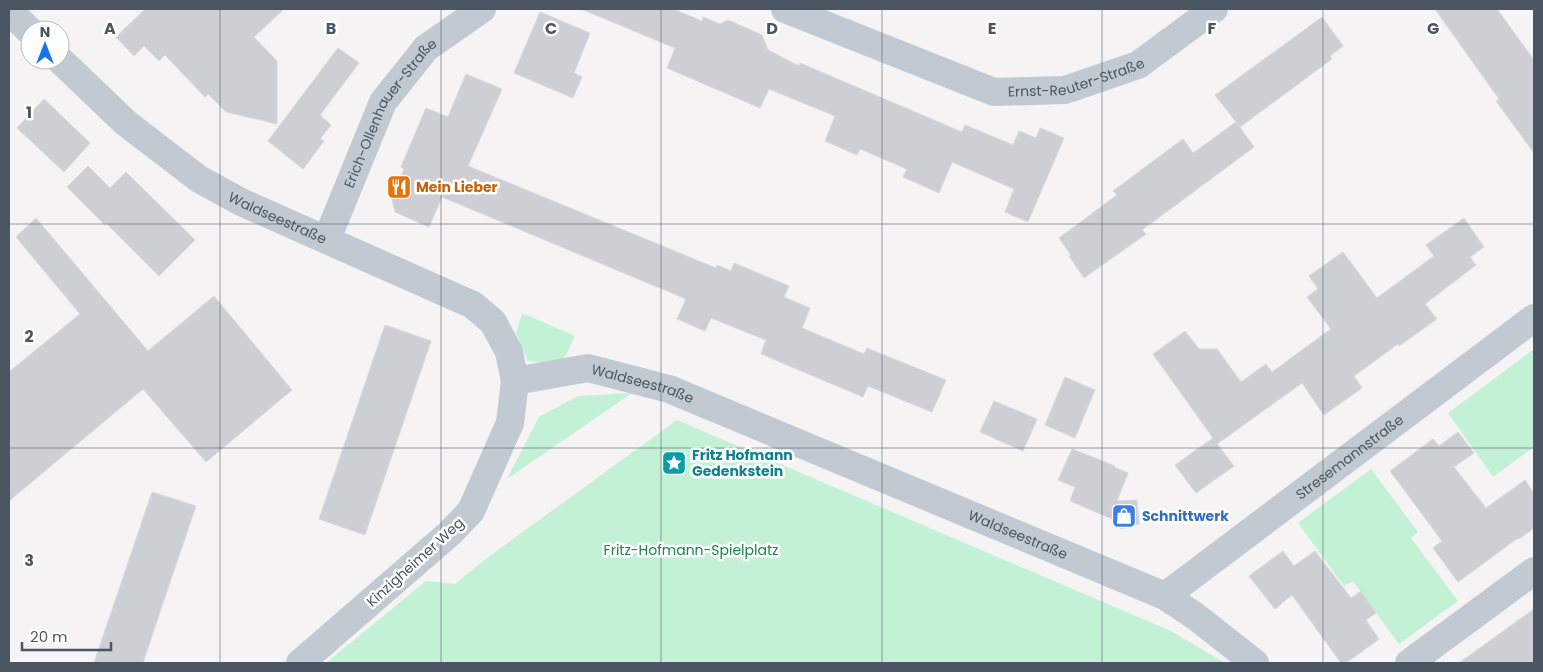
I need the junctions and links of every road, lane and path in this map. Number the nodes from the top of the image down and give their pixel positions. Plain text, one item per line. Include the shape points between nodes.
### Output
1 (482, 9) edge
2 (784, 9) edge
3 (1214, 9) edge
4 (9, 11) edge
5 (20, 21) edge
6 (70, 70) edge
7 (327, 239) junction
8 (1534, 318) edge
9 (515, 381) junction
10 (1534, 571) edge
11 (1165, 596) junction
12 (300, 663) edge
13 (1254, 663) edge
14 (1409, 663) edge

1 - 7 street, Erich-Ollenhauer-Straße via 426,48 383,102
2 - 3 street, Ernst-Reuter-Straße via 994,92 1065,90 1138,65
4 - 5 street
6 - 7 street, Waldseestraße via 126,123 200,179 241,202
7 - 9 street, Waldseestraße via 473,305 493,322 509,352
8 - 11 street, Stresemannstraße
9 - 11 street, Waldseestraße via 588,368 669,389
9 - 12 street, Kinzigheimer Weg via 510,423 471,511
10 - 14 street
11 - 13 street, Waldseestraße

